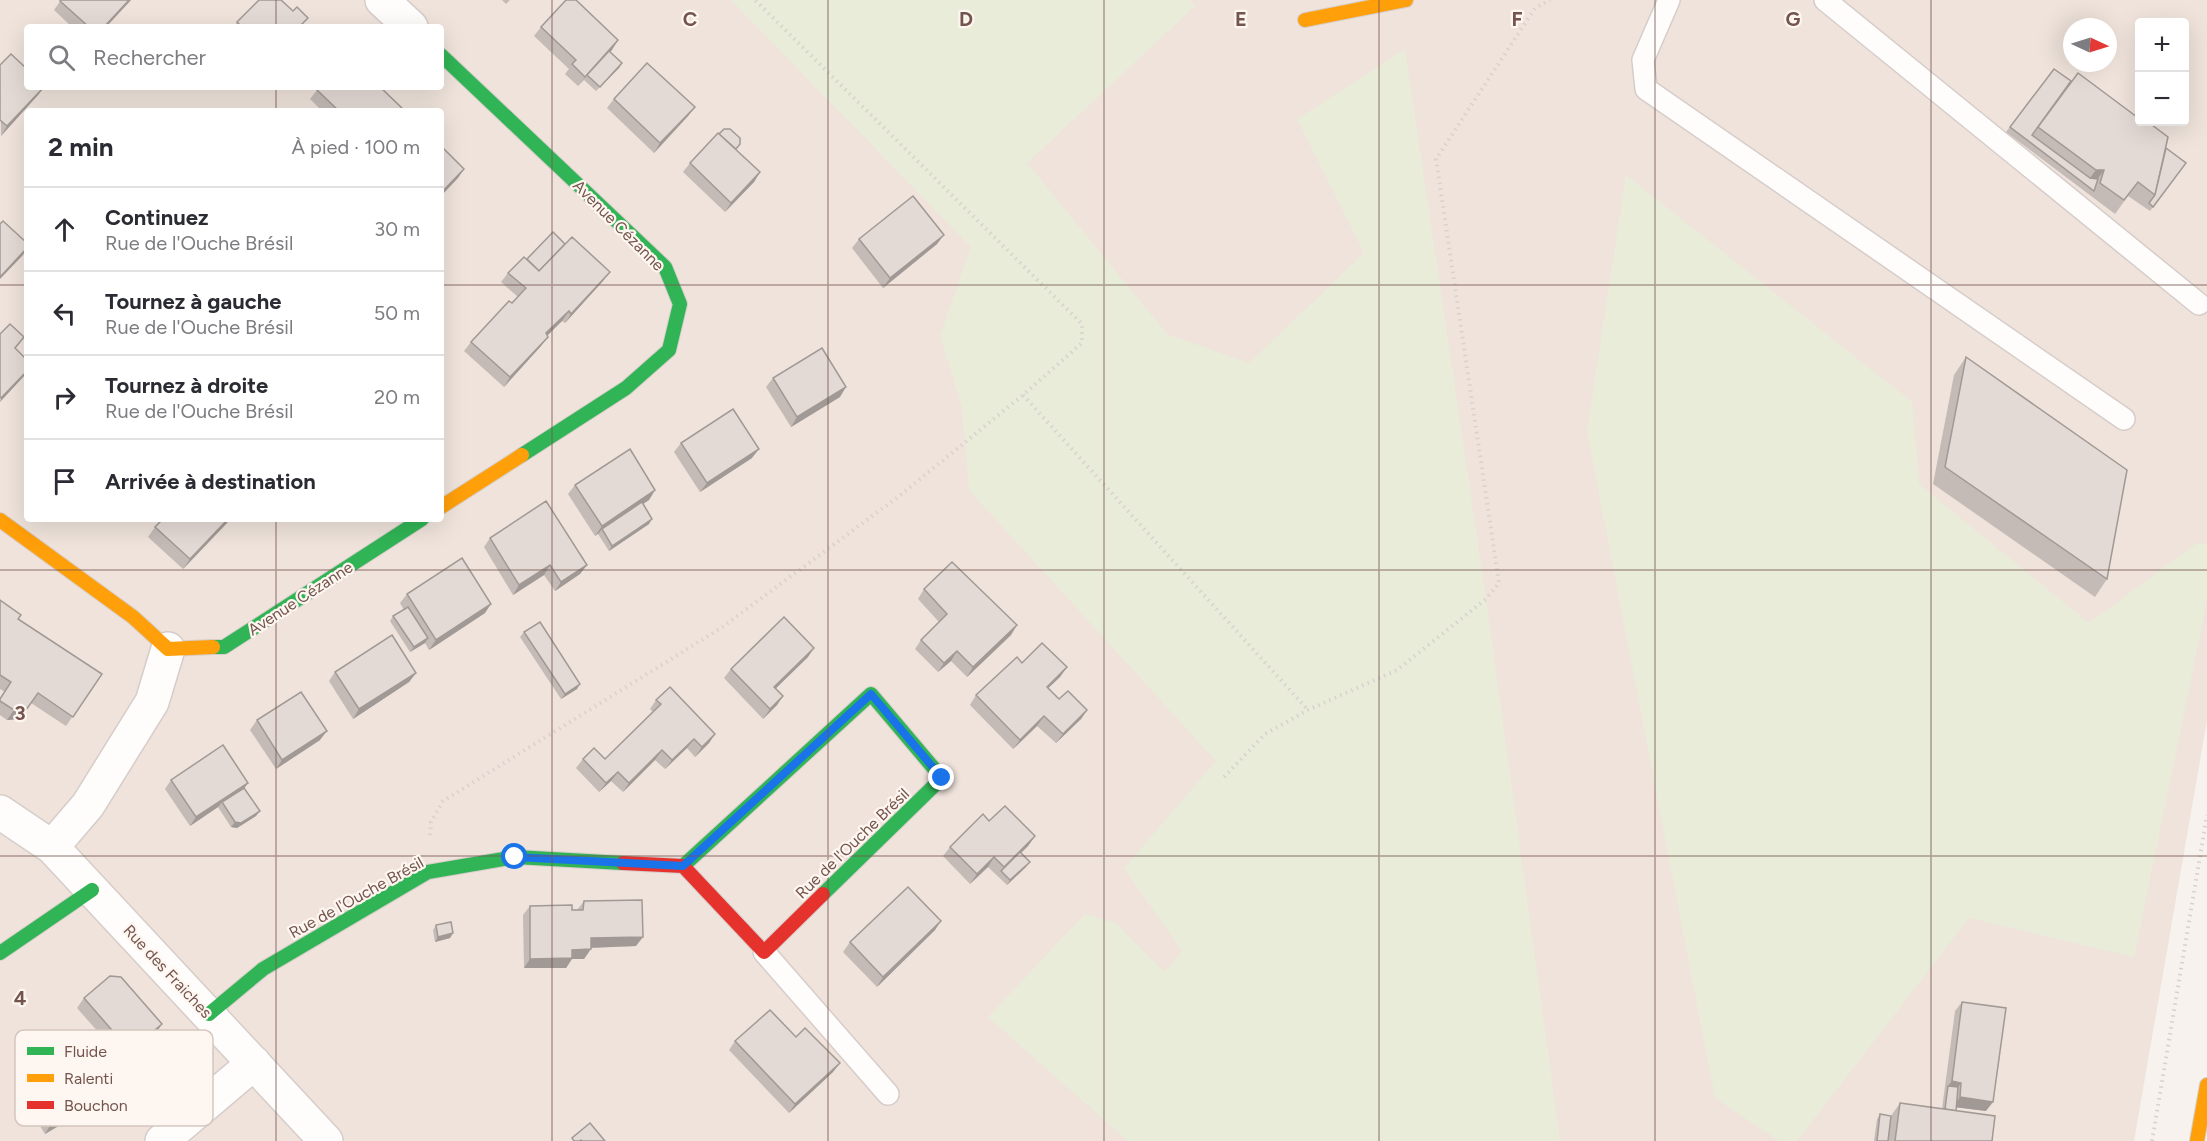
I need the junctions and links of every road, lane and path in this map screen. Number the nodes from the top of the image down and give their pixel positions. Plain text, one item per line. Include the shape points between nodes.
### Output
1 (382, 0) edge
2 (755, 0) edge
3 (1406, 0) edge
4 (1550, 0) edge
5 (1669, 0) edge
6 (1825, 0) edge
7 (1305, 20) dead end
8 (408, 24) edge
9 (444, 58) edge
10 (2199, 304) dead end
11 (1023, 395) junction
12 (2124, 419) dead end
13 (444, 505) edge
14 (0, 520) edge
15 (417, 522) edge
16 (168, 649) junction
17 (1308, 710) junction
18 (1224, 777) dead end
19 (0, 812) edge
20 (2207, 815) edge
21 (52, 847) junction
22 (683, 866) junction
23 (429, 872) junction
24 (92, 890) junction
25 (764, 952) junction
26 (0, 953) edge
27 (209, 1014) junction
28 (254, 1063) junction
29 (2207, 1085) edge
30 (888, 1094) dead end
31 (213, 1098) edge
32 (180, 1126) edge
33 (162, 1141) edge
34 (326, 1141) edge
35 (2152, 1141) edge
36 (2198, 1141) edge

1 - 8 street
2 - 11 path via 1082,324 1082,343
3 - 7 street
4 - 17 path via 1535,9 1436,159 1499,583 1486,599 1397,670
5 - 12 lane via 1643,60 1646,89
6 - 10 lane
9 - 13 street, Avenue Cézanne via 665,267 680,304 669,350 626,388
11 - 17 path
11 - 23 path via 898,497 721,628 443,801 431,822
14 - 16 street via 133,617
15 - 16 street, Avenue Cézanne via 224,647
16 - 21 street via 152,702 88,805
17 - 18 path via 1265,734
19 - 21 street, Rue des Fraiches
20 - 35 path
21 - 24 street, Rue des Fraiches
22 - 23 street, Rue de l'Ouche Brésil via 515,857
22 - 25 street
22 - 25 street, Rue de l'Ouche Brésil via 871,694 942,778
23 - 27 street, Rue de l'Ouche Brésil via 263,969
24 - 26 street
24 - 27 street, Rue des Fraiches
25 - 30 lane
27 - 28 street, Rue des Fraiches
28 - 31 street
28 - 34 street, Rue des Fraiches
29 - 36 street
32 - 33 street

